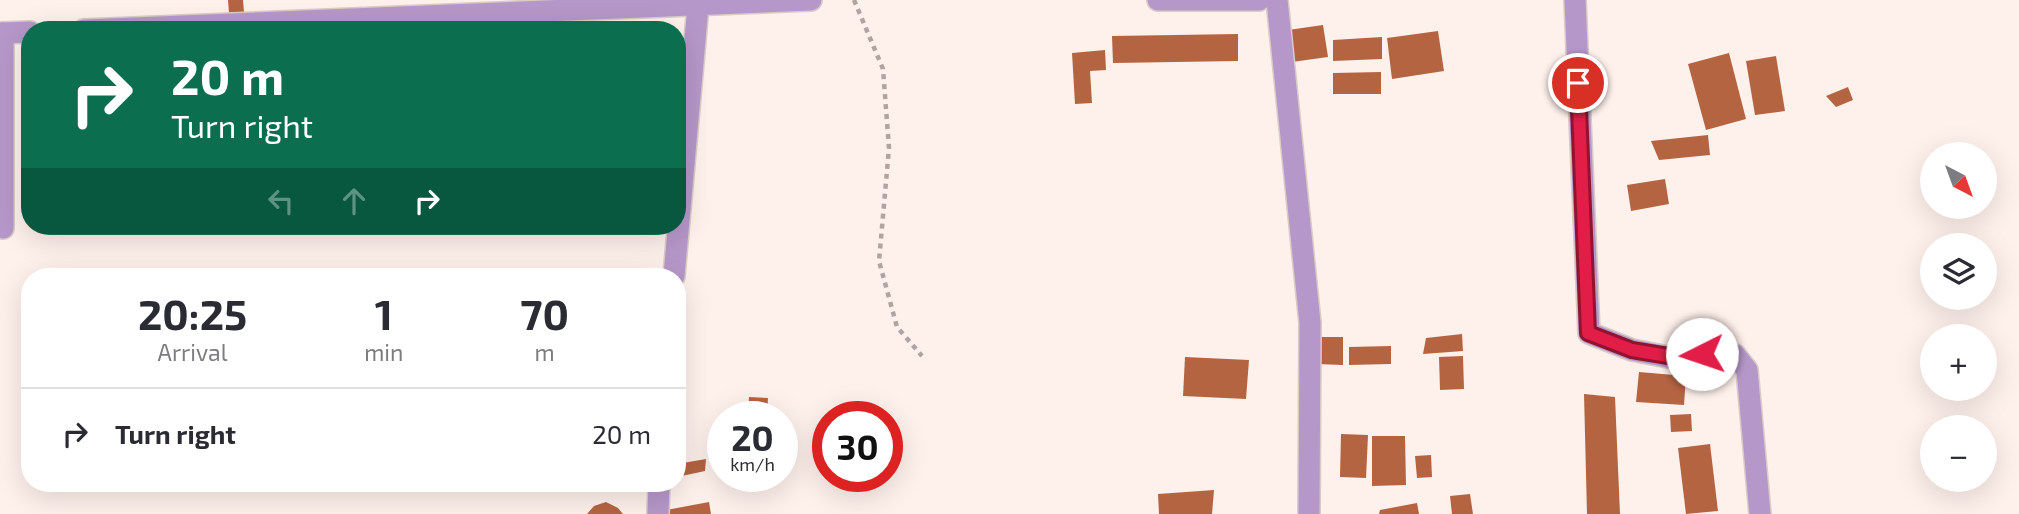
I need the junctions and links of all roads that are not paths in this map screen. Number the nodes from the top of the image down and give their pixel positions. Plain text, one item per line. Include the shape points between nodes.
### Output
1 (811, 0) edge
2 (1158, 0) edge
3 (1247, 0) edge
4 (1259, 0) edge
5 (1277, 0) edge
6 (1575, 0) edge
7 (698, 6) junction
8 (314, 21) edge
9 (21, 32) edge
10 (1, 33) edge
11 (686, 141) edge
12 (3, 228) dead end
13 (678, 235) edge
14 (675, 268) edge
15 (658, 492) edge
16 (657, 514) edge
17 (1310, 514) edge
18 (1760, 514) edge

1 - 7 street
2 - 3 street
3 - 4 street
5 - 17 street via 1310,323
6 - 18 street via 1588,333 1632,350 1668,356 1735,355 1748,370
7 - 8 street
7 - 11 street
9 - 10 street
10 - 12 street
13 - 14 street
15 - 16 street

